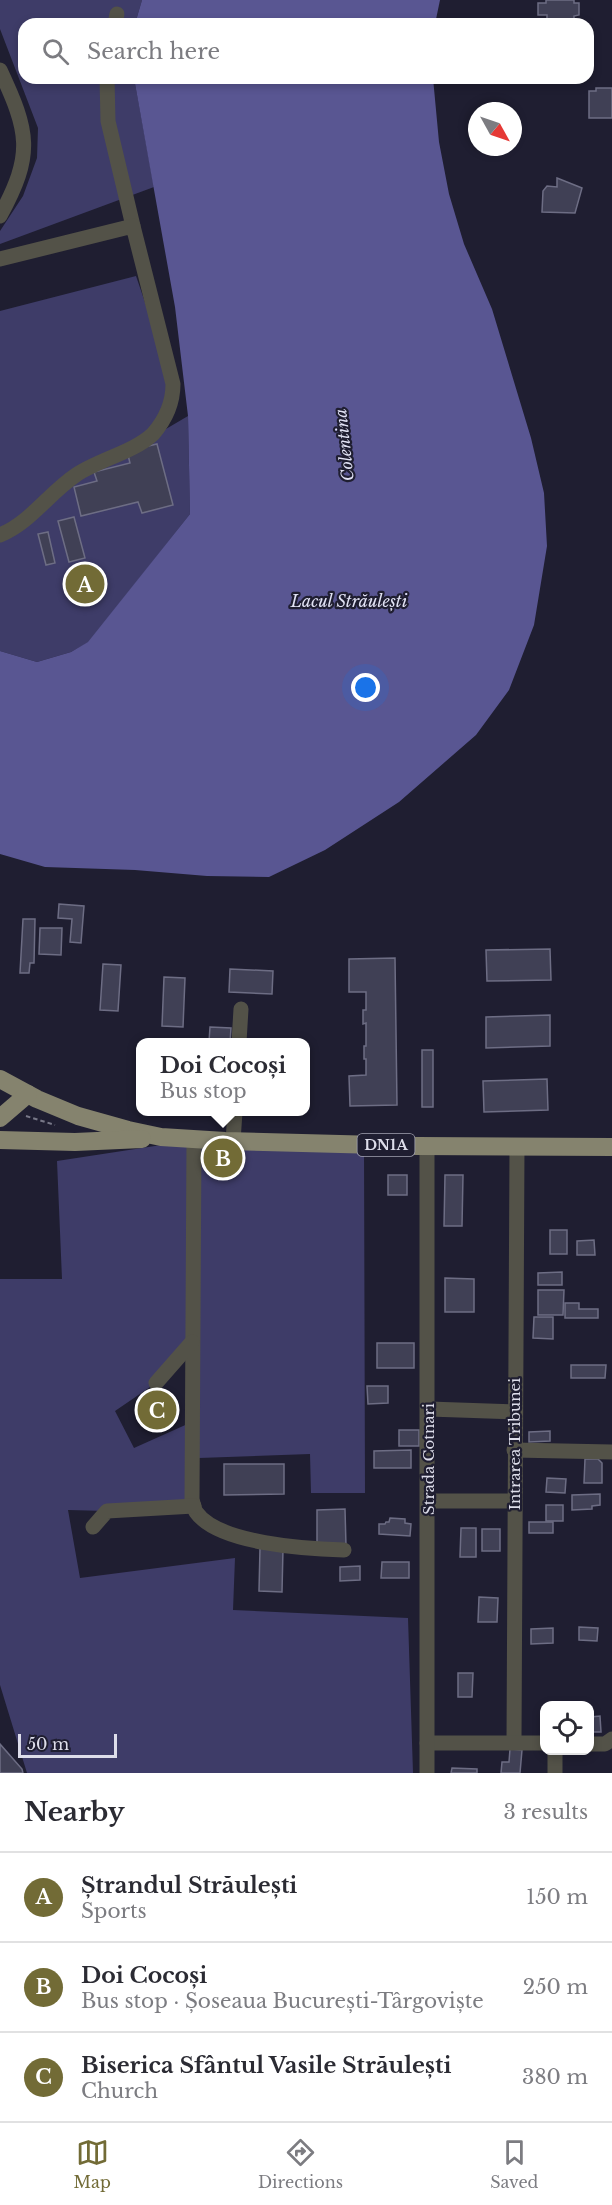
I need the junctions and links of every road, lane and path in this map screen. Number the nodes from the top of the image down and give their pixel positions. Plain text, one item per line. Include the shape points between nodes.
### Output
1 (0, 70) edge
2 (107, 84) edge
3 (0, 216) edge
4 (133, 226) junction
5 (0, 259) edge
6 (0, 535) edge
7 (242, 1009) dead end
8 (239, 1038) edge
9 (0, 1079) edge
10 (28, 1094) junction
11 (4, 1114) edge
12 (235, 1116) edge
13 (56, 1125) dead end
14 (161, 1137) junction
15 (0, 1140) edge
16 (194, 1140) junction
17 (233, 1142) junction
18 (428, 1146) junction
19 (516, 1147) junction
20 (612, 1147) edge
21 (192, 1342) junction
22 (156, 1383) dead end
23 (429, 1409) junction
24 (514, 1412) junction
25 (514, 1450) junction
26 (612, 1452) edge
27 (428, 1501) junction
28 (513, 1501) junction
29 (194, 1506) junction
30 (93, 1527) dead end
31 (344, 1550) dead end
32 (612, 1739) edge
33 (514, 1742) junction
34 (427, 1743) junction
35 (540, 1743) edge
36 (594, 1744) edge
37 (555, 1755) edge
38 (427, 1773) edge
39 (555, 1773) edge

1 - 3 street via 19,112 25,141 21,170
2 - 4 street via 109,128
4 - 5 street
4 - 6 street via 173,384 166,416 151,435 76,475
7 - 8 street
9 - 10 main road, DN1A
10 - 11 main road
10 - 14 main road, DN1A via 78,1116
11 - 13 path
12 - 17 street
14 - 15 main road via 75,1142
14 - 16 main road, DN1A
16 - 17 main road, DN1A
16 - 21 street
17 - 18 main road, DN1A
18 - 19 main road, DN1A
18 - 23 street, Strada Cotnari
19 - 20 main road, DN1A
19 - 24 street, Intrarea Tribunei
21 - 22 street
21 - 29 street
23 - 24 street
23 - 27 street, Strada Cotnari
24 - 25 street, Intrarea Tribunei
25 - 26 street
25 - 28 street, Intrarea Tribunei
27 - 28 street
27 - 34 street, Strada Cotnari
28 - 33 street, Intrarea Tribunei
29 - 30 street via 107,1511
29 - 31 street via 206,1521 235,1536 301,1548
32 - 36 street
33 - 34 street
33 - 35 street
34 - 38 street, Strada Cotnari
37 - 39 street

